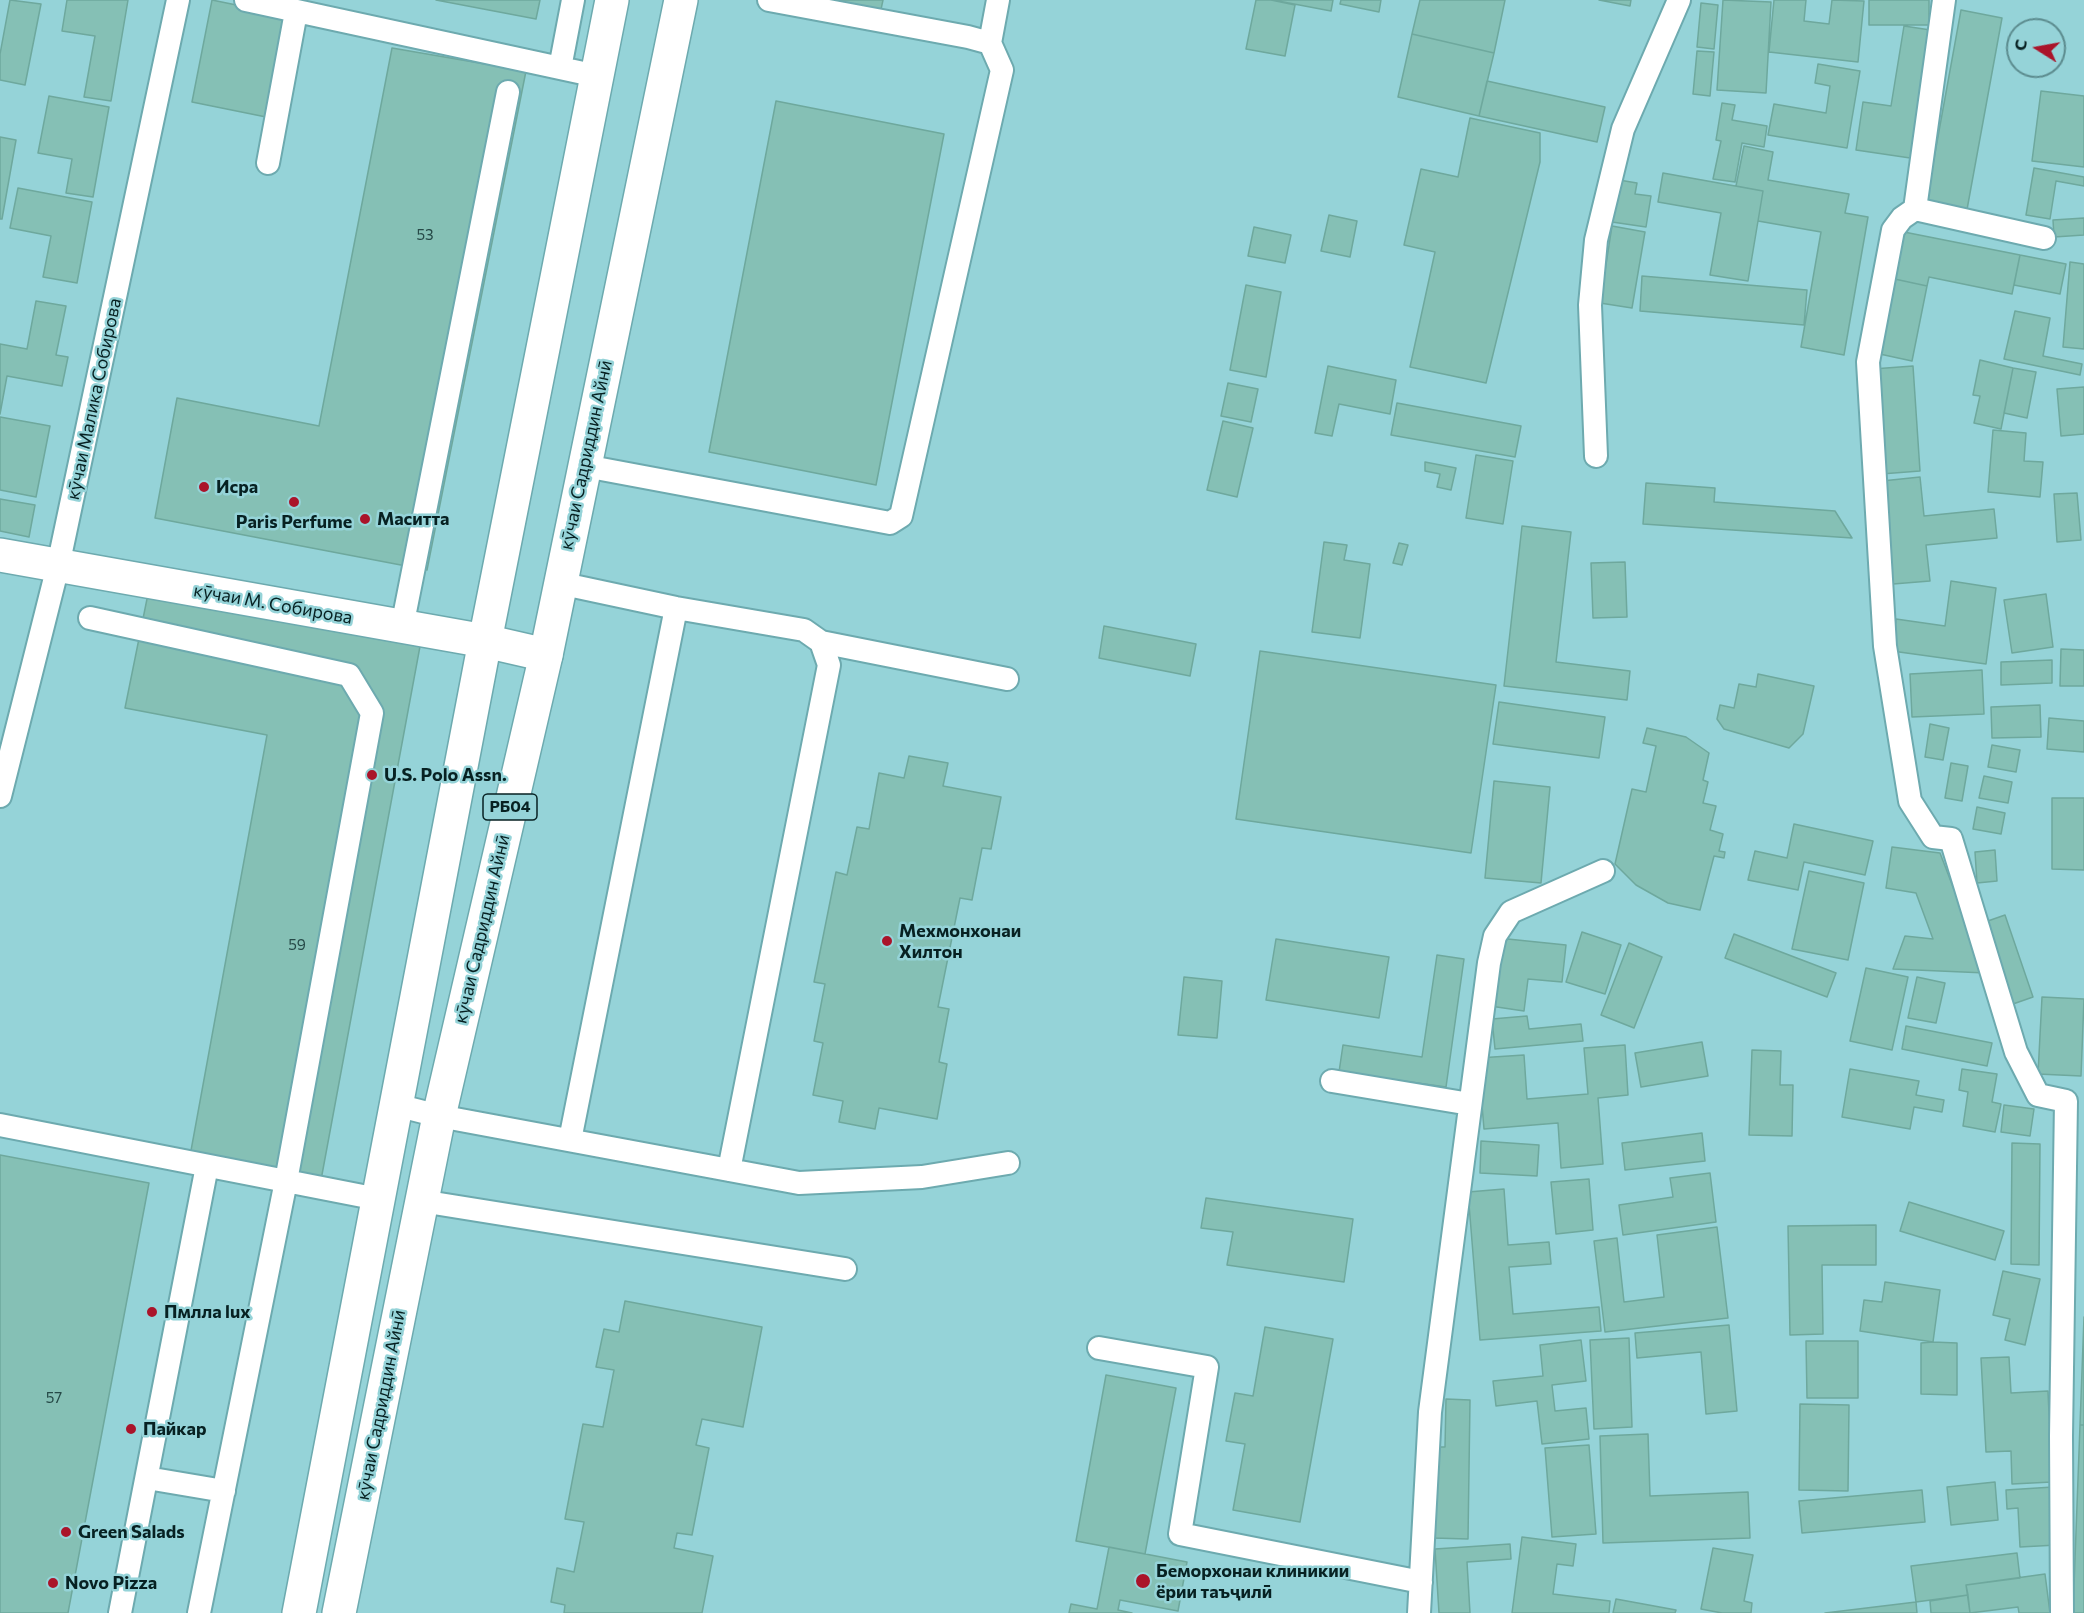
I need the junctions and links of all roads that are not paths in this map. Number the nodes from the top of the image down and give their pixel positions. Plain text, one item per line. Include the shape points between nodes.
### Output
1 (178, 0) edge
2 (246, 0) edge
3 (573, 0) edge
4 (612, 0) edge
5 (681, 0) edge
6 (769, 0) edge
7 (998, 0) edge
8 (1679, 0) edge
9 (1944, 0) edge
10 (296, 12) junction
11 (990, 43) junction
12 (560, 68) junction
13 (597, 76) junction
14 (508, 93) dead end
15 (268, 163) dead end
16 (1915, 209) junction
17 (2044, 238) dead end
18 (1596, 456) dead end
19 (585, 466) junction
20 (0, 555) edge
21 (58, 566) junction
22 (559, 583) junction
23 (676, 608) junction
24 (90, 618) dead end
25 (402, 627) junction
26 (485, 641) junction
27 (821, 642) junction
28 (546, 655) junction
29 (1007, 679) dead end
30 (0, 796) edge
31 (1603, 871) dead end
32 (1332, 1081) dead end
33 (1470, 1104) junction
34 (396, 1105) junction
35 (439, 1116) junction
36 (0, 1125) edge
37 (570, 1140) junction
38 (1008, 1163) dead end
39 (207, 1166) junction
40 (729, 1170) junction
41 (286, 1181) junction
42 (378, 1200) junction
43 (421, 1201) junction
44 (844, 1269) dead end
45 (1099, 1348) dead end
46 (147, 1478) junction
47 (224, 1491) junction
48 (1421, 1582) junction
49 (120, 1613) edge
50 (199, 1613) edge
51 (299, 1613) edge
52 (339, 1613) edge
53 (1419, 1613) edge
54 (2062, 1613) edge

1 - 21 lane, кӯчаи Малика Собирова
2 - 10 lane
3 - 12 lane
4 - 13 main road, РБ04
5 - 19 main road, кӯчаи Садриддин Айнӣ / РБ04
6 - 11 lane
7 - 11 lane
8 - 18 lane via 1623,129 1596,240 1590,305
9 - 16 lane
10 - 12 lane
10 - 15 lane
11 - 19 lane via 1002,70 901,516 890,523
12 - 13 lane
13 - 26 main road, РБ04
14 - 25 lane
16 - 17 lane
16 - 54 lane via 1893,231 1868,362 1885,646 1910,801 1933,837 1951,839 2016,1052 2038,1095 2066,1101
19 - 22 main road, кӯчаи Садриддин Айнӣ / РБ04
20 - 21 main road, кӯчаи М. Собирова
21 - 25 main road, кӯчаи М. Собирова
21 - 30 lane, кӯчаи Малика Собирова
22 - 23 lane
22 - 28 main road, кӯчаи Садриддин Айнӣ / РБ04
23 - 27 lane via 804,630
23 - 37 lane
24 - 41 lane via 349,675 372,713
25 - 26 main road, кӯчаи М. Собирова
26 - 28 main road, кӯчаи М. Собирова
26 - 34 main road, РБ04
27 - 29 lane
27 - 40 lane via 829,665
28 - 35 main road, кӯчаи Садриддин Айнӣ / РБ04
31 - 33 lane via 1511,912 1495,936
32 - 33 lane
33 - 48 lane via 1430,1412
34 - 35 lane
34 - 42 main road, РБ04
35 - 37 lane
35 - 43 main road, кӯчаи Садриддин Айнӣ / РБ04
36 - 39 lane
37 - 40 lane
38 - 40 lane via 922,1177 798,1183
39 - 41 lane
39 - 46 lane
41 - 42 lane
41 - 47 lane
42 - 51 main road, РБ04
43 - 44 lane
43 - 52 main road, кӯчаи Садриддин Айнӣ / РБ04
45 - 48 lane via 1207,1367 1180,1534
46 - 47 lane
46 - 49 lane
47 - 50 lane
48 - 53 lane

